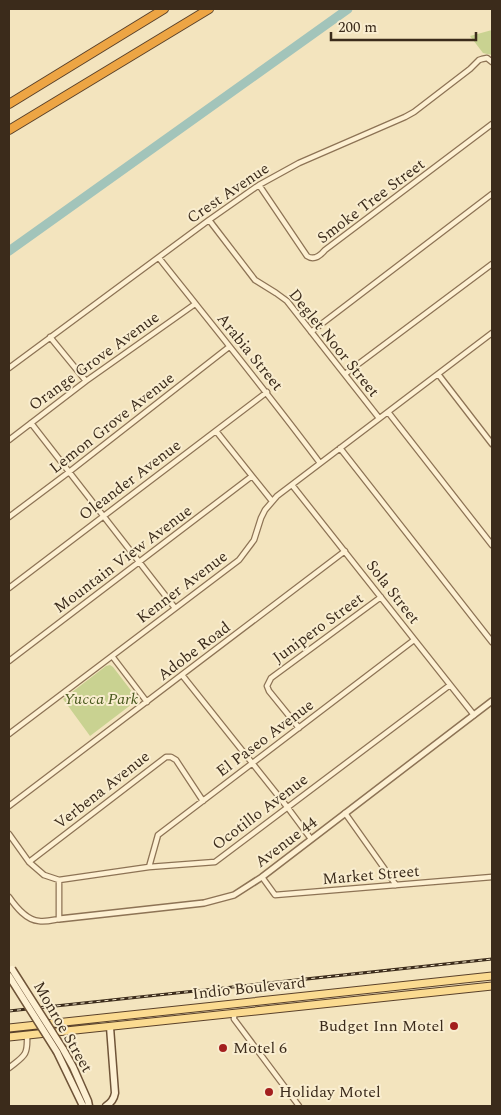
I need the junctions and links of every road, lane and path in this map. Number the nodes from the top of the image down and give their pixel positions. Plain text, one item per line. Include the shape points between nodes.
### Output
1 (164, 9) edge
2 (209, 9) edge
3 (492, 62) edge
4 (9, 104) edge
5 (492, 124) edge
6 (9, 130) edge
7 (259, 185) junction
8 (492, 194) edge
9 (210, 220) junction
10 (159, 258) junction
11 (492, 264) edge
12 (195, 304) junction
13 (311, 332) junction
14 (492, 333) edge
15 (50, 337) junction
16 (229, 347) junction
17 (9, 368) edge
18 (345, 374) junction
19 (438, 374) junction
20 (86, 381) junction
21 (266, 392) junction
22 (388, 412) junction
23 (379, 418) junction
24 (31, 423) junction
25 (216, 431) junction
26 (9, 440) edge
27 (492, 444) edge
28 (340, 448) junction
29 (320, 463) junction
30 (69, 472) junction
31 (252, 476) junction
32 (292, 485) junction
33 (272, 501) junction
34 (103, 516) junction
35 (9, 517) edge
36 (492, 545) edge
37 (345, 552) junction
38 (139, 562) junction
39 (9, 588) edge
40 (381, 597) junction
41 (175, 608) junction
42 (414, 640) junction
43 (492, 642) edge
44 (112, 656) junction
45 (9, 661) edge
46 (182, 675) junction
47 (450, 685) junction
48 (492, 701) edge
49 (147, 702) junction
50 (474, 715) junction
51 (299, 728) junction
52 (9, 734) edge
53 (253, 763) junction
54 (203, 801) junction
55 (9, 806) edge
56 (288, 808) junction
57 (345, 813) junction
58 (9, 834) edge
59 (311, 839) junction
60 (29, 862) junction
61 (149, 867) junction
62 (262, 876) junction
63 (492, 877) edge
64 (59, 880) junction
65 (396, 885) junction
66 (9, 897) edge
67 (59, 919) junction
68 (11, 966) edge
69 (9, 976) edge
70 (492, 976) edge
71 (492, 986) edge
72 (281, 998) junction
73 (216, 1005) junction
74 (159, 1011) junction
75 (234, 1014) junction
76 (95, 1018) junction
77 (110, 1027) junction
78 (9, 1028) edge
79 (60, 1032) junction
80 (27, 1036) junction
81 (9, 1038) edge
82 (60, 1050) junction
83 (9, 1068) edge
84 (83, 1106) edge
85 (89, 1106) edge
86 (106, 1106) edge
87 (299, 1106) edge

1 - 4 highway
2 - 6 highway
3 - 7 street, Crest Avenue via 484,58 479,60 405,117 299,163
5 - 7 street, Smoke Tree Street via 318,257 307,256
7 - 9 street, Crest Avenue
8 - 13 street
9 - 10 street, Crest Avenue
9 - 13 street, Deglet Noor Street via 255,280 287,301
10 - 12 street, Arabia Street
10 - 15 street, Crest Avenue
11 - 18 street
12 - 16 street, Arabia Street
12 - 20 street, Orange Grove Avenue
13 - 18 street, Deglet Noor Street
14 - 19 street, Kenner Avenue
15 - 17 street, Crest Avenue
15 - 20 street
16 - 21 street, Arabia Street
16 - 30 street, Lemon Grove Avenue
18 - 23 street, Deglet Noor Street
19 - 22 street, Kenner Avenue
19 - 27 street
20 - 24 street, Orange Grove Avenue
21 - 25 street, Oleander Avenue
21 - 29 street, Arabia Street
22 - 23 street, Kenner Avenue
22 - 36 street, Deglet Noor Street
23 - 28 street, Kenner Avenue
24 - 26 street, Orange Grove Avenue
24 - 30 street
25 - 31 street
25 - 34 street, Oleander Avenue
28 - 29 street, Kenner Avenue
28 - 43 street
29 - 32 street, Kenner Avenue
30 - 34 street
30 - 35 street, Lemon Grove Avenue
31 - 33 street
31 - 38 street, Mountain View Avenue
32 - 33 street, Kenner Avenue
32 - 37 street, Sola Street
33 - 41 street, Kenner Avenue via 261,518 254,540 240,560
34 - 38 street
34 - 39 street, Oleander Avenue
37 - 40 street, Sola Street
37 - 46 street, Adobe Road
38 - 41 street
38 - 45 street, Mountain View Avenue
40 - 42 street, Sola Street
40 - 51 street, Junipero Street via 271,678 267,686 269,691
41 - 44 street, Kenner Avenue
42 - 47 street, Sola Street
42 - 51 street, El Paseo Avenue
44 - 49 street
44 - 52 street, Kenner Avenue
46 - 49 street, Adobe Road
46 - 53 street
47 - 50 street, Sola Street
47 - 56 street, Ocotillo Avenue
48 - 50 street, Avenue 44
49 - 55 street, Adobe Road
50 - 57 street, Avenue 44
51 - 53 street, El Paseo Avenue
53 - 54 street, El Paseo Avenue
53 - 56 street
54 - 60 street, Verbena Avenue via 176,760 166,757
54 - 61 street, El Paseo Avenue via 158,836
56 - 59 street
56 - 61 street, Ocotillo Avenue via 215,862
57 - 59 street, Avenue 44
57 - 65 street
58 - 60 street
59 - 62 street, Avenue 44
60 - 64 street via 44,875
61 - 64 street, Ocotillo Avenue
62 - 65 street, Market Street via 275,896
62 - 67 street, Avenue 44 via 234,895 204,903
63 - 65 street, Market Street
64 - 67 street
66 - 67 street via 26,916 39,921
68 - 82 main road, Monroe Street, bridge
69 - 82 main road, Monroe Street, bridge
70 - 72 main road, Indio Boulevard
71 - 75 main road, Indio Boulevard
72 - 73 main road, Indio Boulevard
72 - 75 main road via 267,1004 242,1007
73 - 74 main road, Indio Boulevard
73 - 75 main road
74 - 76 main road, Indio Boulevard
74 - 77 main road via 147,1017 115,1020
75 - 77 main road, Indio Boulevard
75 - 87 street via 234,1019
76 - 77 main road
76 - 78 main road, Indio Boulevard
76 - 79 main road via 96,1024 73,1026
77 - 79 main road, Indio Boulevard
77 - 86 main road via 115,1093
79 - 80 main road, Indio Boulevard
80 - 81 main road, Indio Boulevard
80 - 83 street via 26,1053
82 - 84 main road, Monroe Street
82 - 85 main road, Monroe Street via 73,1067

